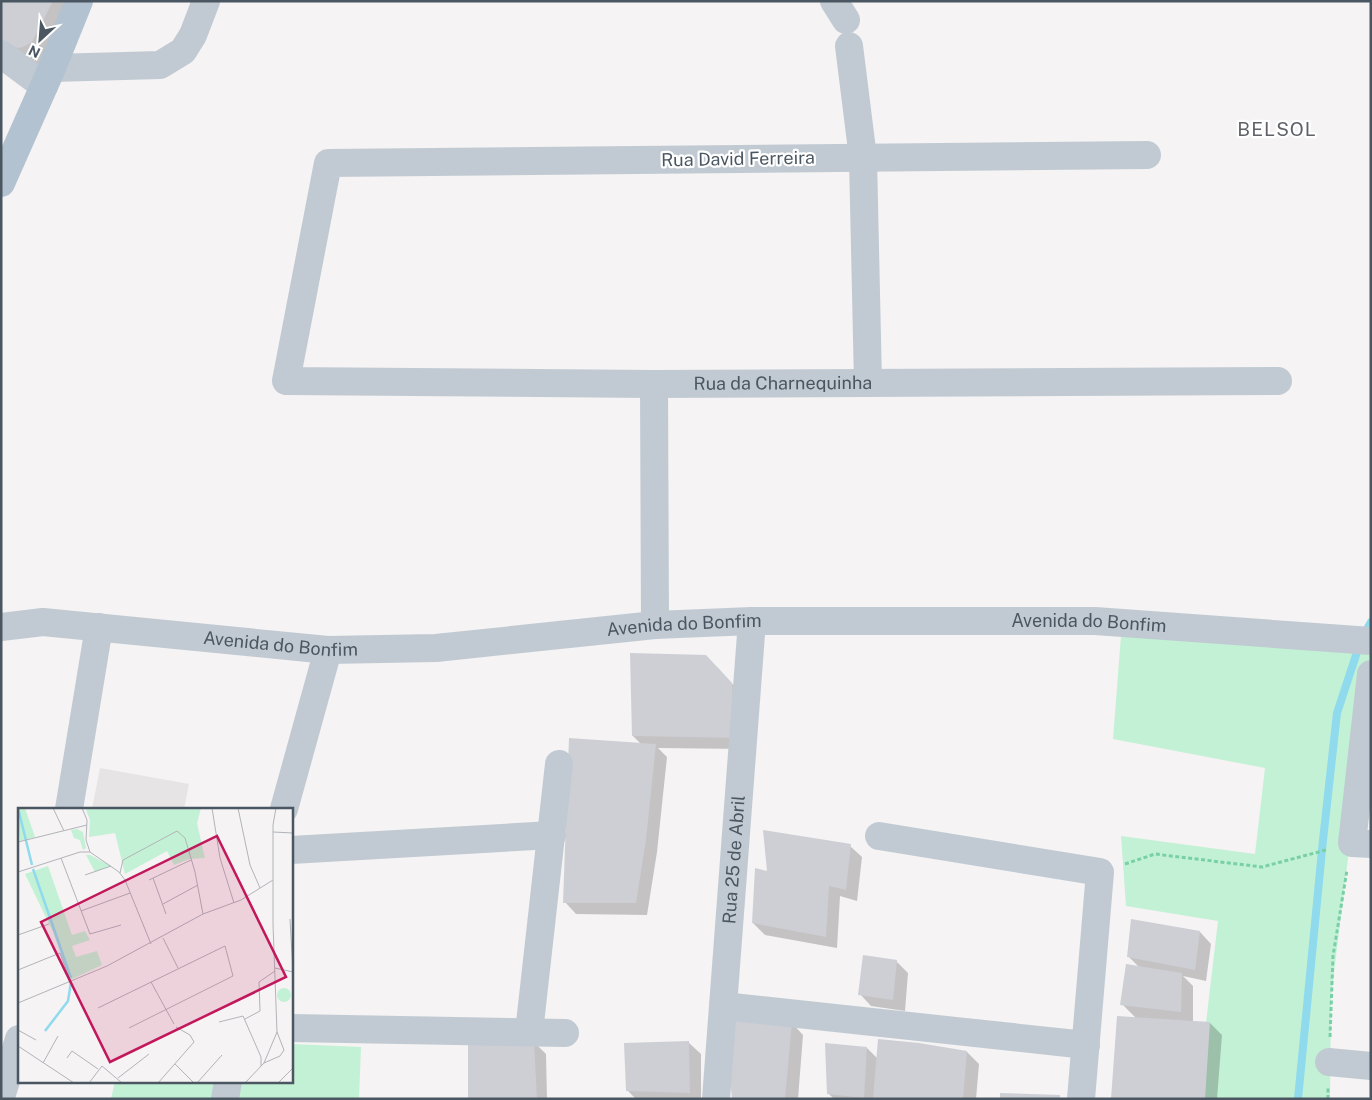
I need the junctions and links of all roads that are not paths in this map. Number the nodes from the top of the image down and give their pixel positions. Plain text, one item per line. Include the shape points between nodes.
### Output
1 (79, 1) edge
2 (206, 1) edge
3 (843, 22) edge
4 (1, 54) edge
5 (48, 77) junction
6 (1147, 155) dead end
7 (863, 158) junction
8 (1, 183) edge
9 (286, 381) joint
10 (1278, 381) dead end
11 (868, 383) junction
12 (654, 384) junction
13 (752, 621) junction
14 (656, 626) junction
15 (1, 627) edge
16 (99, 627) junction
17 (1371, 641) edge
18 (328, 650) junction
19 (1371, 674) edge
20 (559, 764) dead end
21 (69, 808) edge
22 (284, 808) edge
23 (552, 835) junction
24 (880, 836) dead end
25 (1361, 844) edge
26 (292, 850) edge
27 (723, 1006) junction
28 (292, 1028) edge
29 (530, 1032) junction
30 (565, 1033) dead end
31 (18, 1042) edge
32 (1086, 1045) junction
33 (1329, 1062) road end
34 (1371, 1066) edge
35 (228, 1082) edge
36 (1, 1097) edge
37 (225, 1099) edge
38 (716, 1099) edge
39 (1081, 1099) edge

1 - 5 main road
2 - 5 street via 183,51 160,65
3 - 7 street
4 - 5 street
5 - 8 main road
6 - 7 street, Rua David Ferreira
7 - 9 street, Rua David Ferreira via 328,163
7 - 11 street
9 - 12 street, Rua da Charnequinha
10 - 11 street, Rua da Charnequinha
11 - 12 street, Rua da Charnequinha
12 - 14 street
13 - 14 street, Avenida do Bonfim
13 - 17 street, Avenida do Bonfim via 1095,621
13 - 27 street, Rua 25 de Abril
14 - 18 street, Avenida do Bonfim via 436,648
15 - 16 street, Avenida do Bonfim via 43,622
16 - 18 street, Avenida do Bonfim
16 - 21 street
18 - 22 street
19 - 25 street
20 - 23 street
23 - 26 street
23 - 29 street
24 - 32 street via 1100,872
27 - 32 street
27 - 38 street, Rua 25 de Abril
28 - 29 street
29 - 30 street
31 - 36 street
32 - 39 street
33 - 34 street
35 - 37 street

